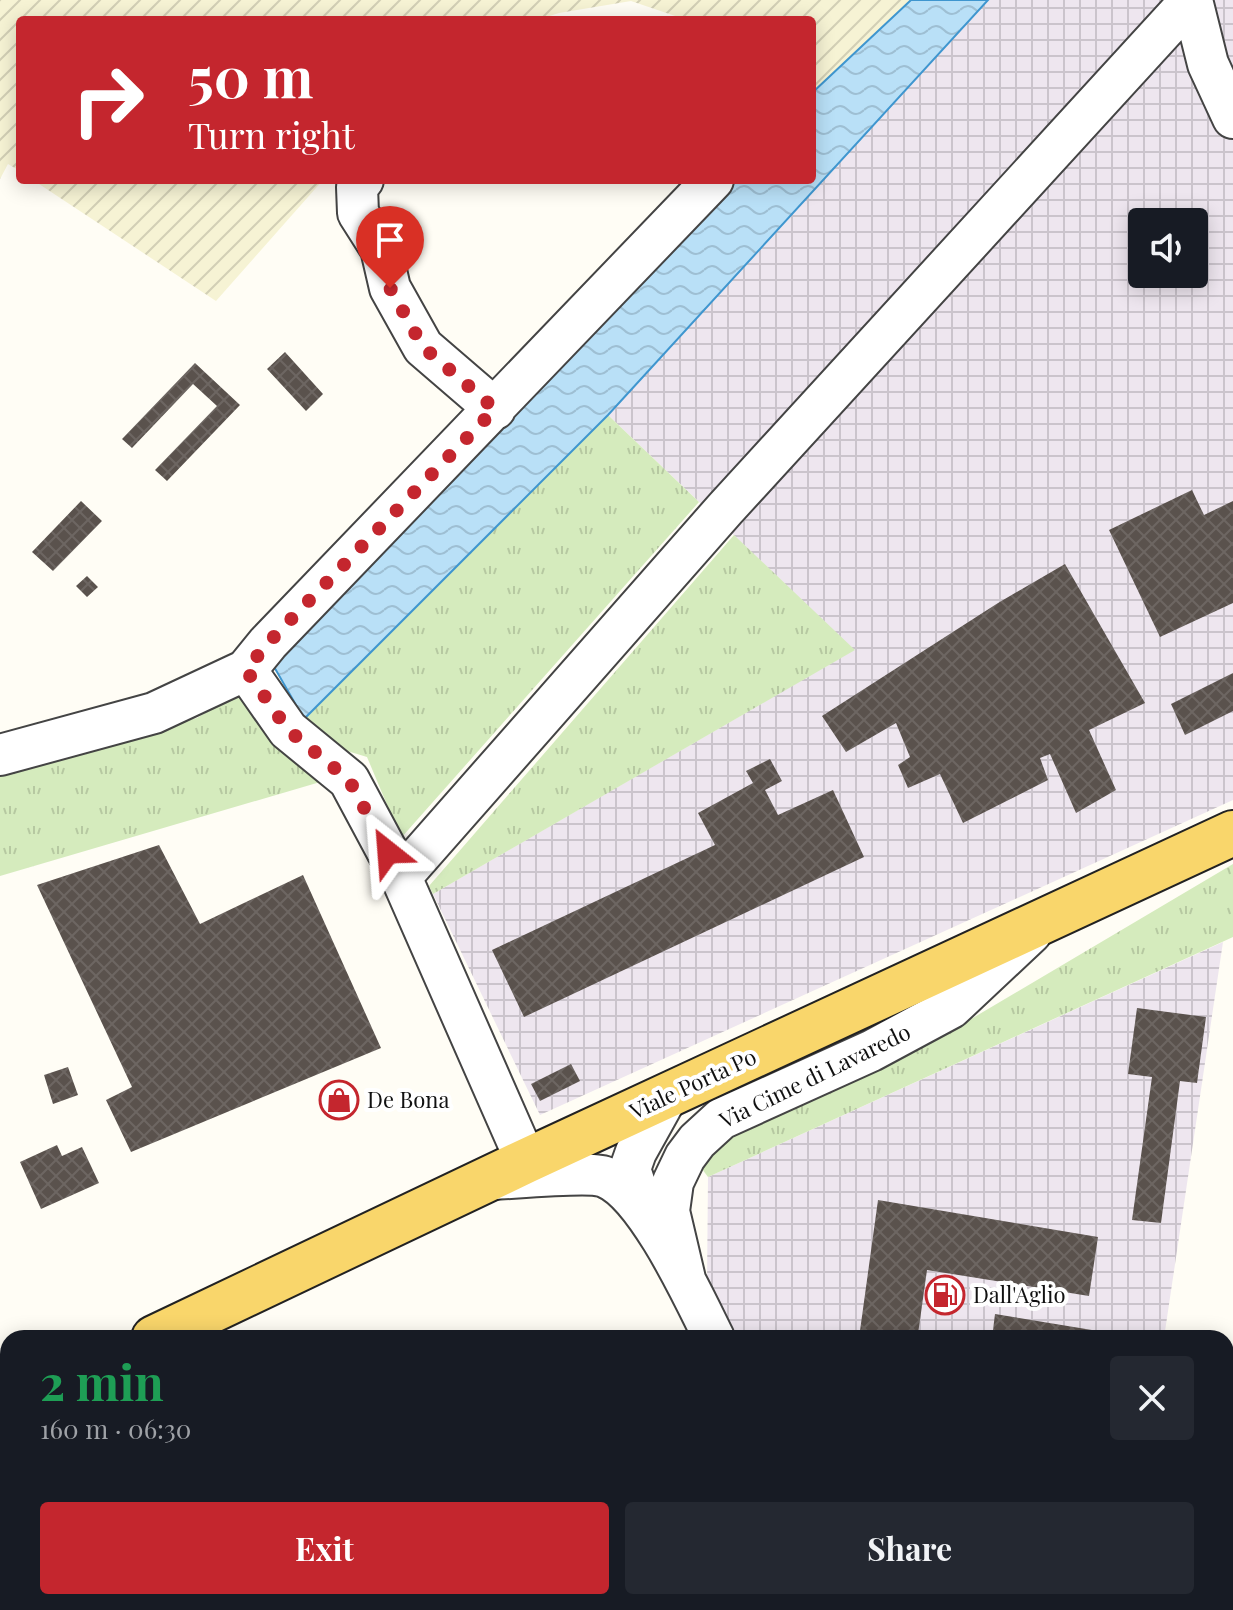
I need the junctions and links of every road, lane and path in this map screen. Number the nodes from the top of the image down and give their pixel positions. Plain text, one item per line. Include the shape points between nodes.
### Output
1 (1192, 0) edge
2 (1233, 118) edge
3 (360, 184) edge
4 (709, 184) edge
5 (495, 409) junction
6 (246, 670) junction
7 (0, 755) edge
8 (1233, 833) edge
9 (401, 877) junction
10 (1046, 918) junction
11 (666, 1098) junction
12 (526, 1161) junction
13 (487, 1179) junction
14 (644, 1213) junction
15 (685, 1279) junction
16 (171, 1330) edge
17 (710, 1330) edge

1 - 2 street via 1208,64
1 - 9 street via 725,509
3 - 5 street via 358,213 381,249 390,288 423,347
4 - 5 street
5 - 6 street
6 - 7 street via 154,713
6 - 9 street via 288,730 349,780
8 - 10 main road, Viale Porta Po
9 - 12 street
10 - 11 main road, Viale Porta Po
10 - 15 street, Via Cime di Lavaredo via 951,1008 721,1119 697,1141 673,1182 669,1211
11 - 12 main road, Viale Porta Po
11 - 14 street, Via Cime di Lavaredo via 630,1169
12 - 13 main road, Viale Porta Po
13 - 14 street, Via Cime di Lavaredo via 603,1176 621,1186
13 - 16 main road, Viale Porta Po
14 - 15 street, Via Cime di Lavaredo
15 - 17 street, Via Cime di Lavaredo

